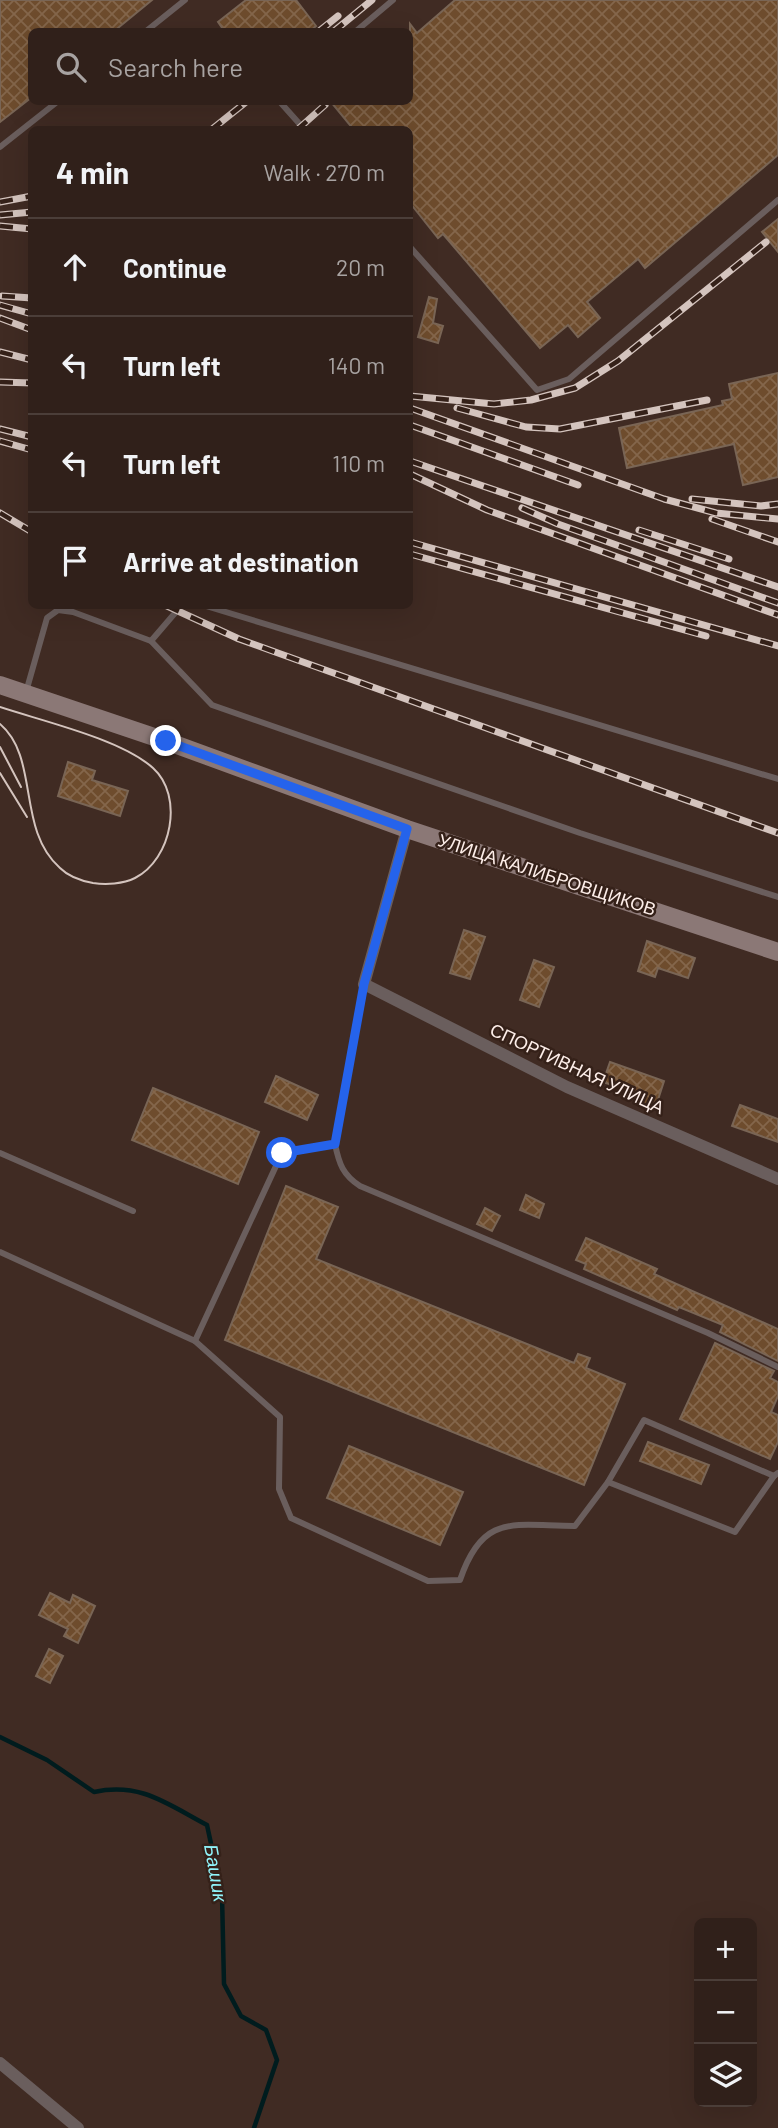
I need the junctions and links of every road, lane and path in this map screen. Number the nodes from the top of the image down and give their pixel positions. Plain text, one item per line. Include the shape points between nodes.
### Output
1 (185, 0) edge
2 (393, 0) edge
3 (150, 28) edge
4 (360, 28) edge
5 (53, 105) edge
6 (283, 105) edge
7 (301, 126) edge
8 (0, 146) edge
9 (778, 200) edge
10 (413, 250) edge
11 (178, 609) edge
12 (216, 609) edge
13 (151, 642) junction
14 (0, 685) edge
15 (25, 694) junction
16 (778, 779) edge
17 (407, 829) junction
18 (778, 897) edge
19 (778, 952) edge
20 (364, 984) junction
21 (335, 1144) junction
22 (0, 1153) edge
23 (778, 1179) edge
24 (133, 1211) dead end
25 (0, 1252) edge
26 (195, 1340) junction
27 (778, 1367) edge
28 (776, 1475) edge
29 (608, 1482) junction
30 (0, 2063) edge
31 (78, 2128) edge

1 - 3 lane
2 - 4 lane
5 - 8 lane
6 - 7 lane
9 - 10 lane via 569,379 537,390
11 - 13 lane
12 - 16 lane
13 - 15 lane via 58,610 47,618
13 - 18 lane via 212,705
14 - 15 street, УЛИЦА КАЛИБРОВЩИКОВ
15 - 17 street, УЛИЦА КАЛИБРОВЩИКОВ
17 - 19 street, УЛИЦА КАЛИБРОВЩИКОВ
17 - 20 street
20 - 21 lane
20 - 23 street, СПОРТИВНАЯ УЛИЦА via 567,1087
21 - 26 lane via 282,1153
21 - 27 lane via 347,1178 360,1186
22 - 24 lane
25 - 26 lane
26 - 29 lane via 280,1418 279,1489 291,1518 428,1581 460,1580 481,1537 503,1525 575,1526
28 - 29 lane via 735,1532
28 - 29 lane via 644,1420
30 - 31 street

